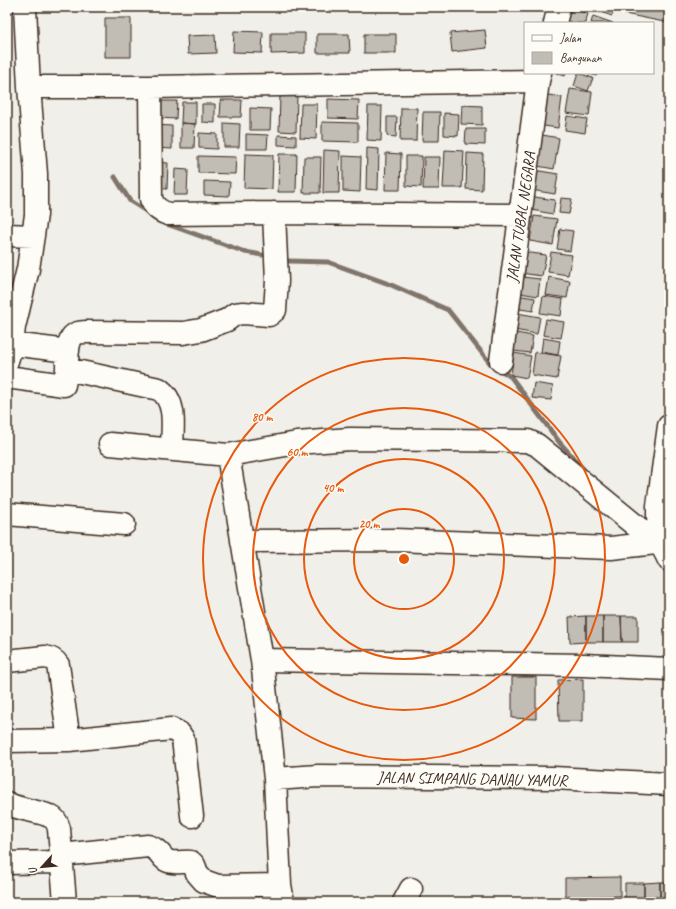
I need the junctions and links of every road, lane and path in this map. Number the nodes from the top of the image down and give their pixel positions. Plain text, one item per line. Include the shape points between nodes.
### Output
1 (25, 7) edge
2 (559, 7) edge
3 (555, 22) edge
4 (539, 77) edge
5 (29, 87) junction
6 (150, 87) junction
7 (274, 213) junction
8 (520, 215) junction
9 (7, 235) edge
10 (33, 236) junction
11 (9, 353) edge
12 (67, 360) junction
13 (501, 361) dead end
14 (7, 377) edge
15 (669, 426) edge
16 (110, 444) dead end
17 (172, 449) junction
18 (228, 455) junction
19 (7, 514) edge
20 (124, 524) dead end
21 (242, 541) junction
22 (664, 548) edge
23 (262, 660) junction
24 (7, 661) edge
25 (669, 670) edge
26 (69, 740) junction
27 (7, 741) edge
28 (275, 779) junction
29 (669, 784) edge
30 (7, 803) edge
31 (192, 816) dead end
32 (61, 858) junction
33 (7, 864) edge
34 (281, 894) edge
35 (65, 902) edge

1 - 5 street
2 - 3 street
4 - 6 street
4 - 8 street, JALAN TUBAL NEGARA
5 - 6 street
5 - 10 street via 36,174
6 - 7 street via 151,199 160,212
7 - 8 street
7 - 12 street via 277,280 275,310 272,313 235,314 227,320 201,330 183,333 78,333 71,338
8 - 13 street, JALAN TUBAL NEGARA
9 - 10 street
10 - 11 street
11 - 12 street
12 - 14 street via 64,385
12 - 17 street via 159,389 164,393 172,410
15 - 22 street via 658,506
16 - 17 street
17 - 18 street
18 - 21 street
18 - 22 street via 297,443 350,439 528,441 537,445
19 - 20 street
21 - 22 street via 395,540
21 - 23 street
23 - 25 street via 584,665
23 - 28 street
24 - 26 street via 45,657 55,661 58,665
26 - 27 street
26 - 31 street via 171,729 179,733 183,739
28 - 29 street, JALAN SIMPANG DANAU YAMUR via 318,776 553,778
28 - 34 street
30 - 32 street via 52,817 57,822
32 - 33 street
32 - 34 street via 148,846 159,851 168,862 191,862 200,878 208,884
32 - 35 street

